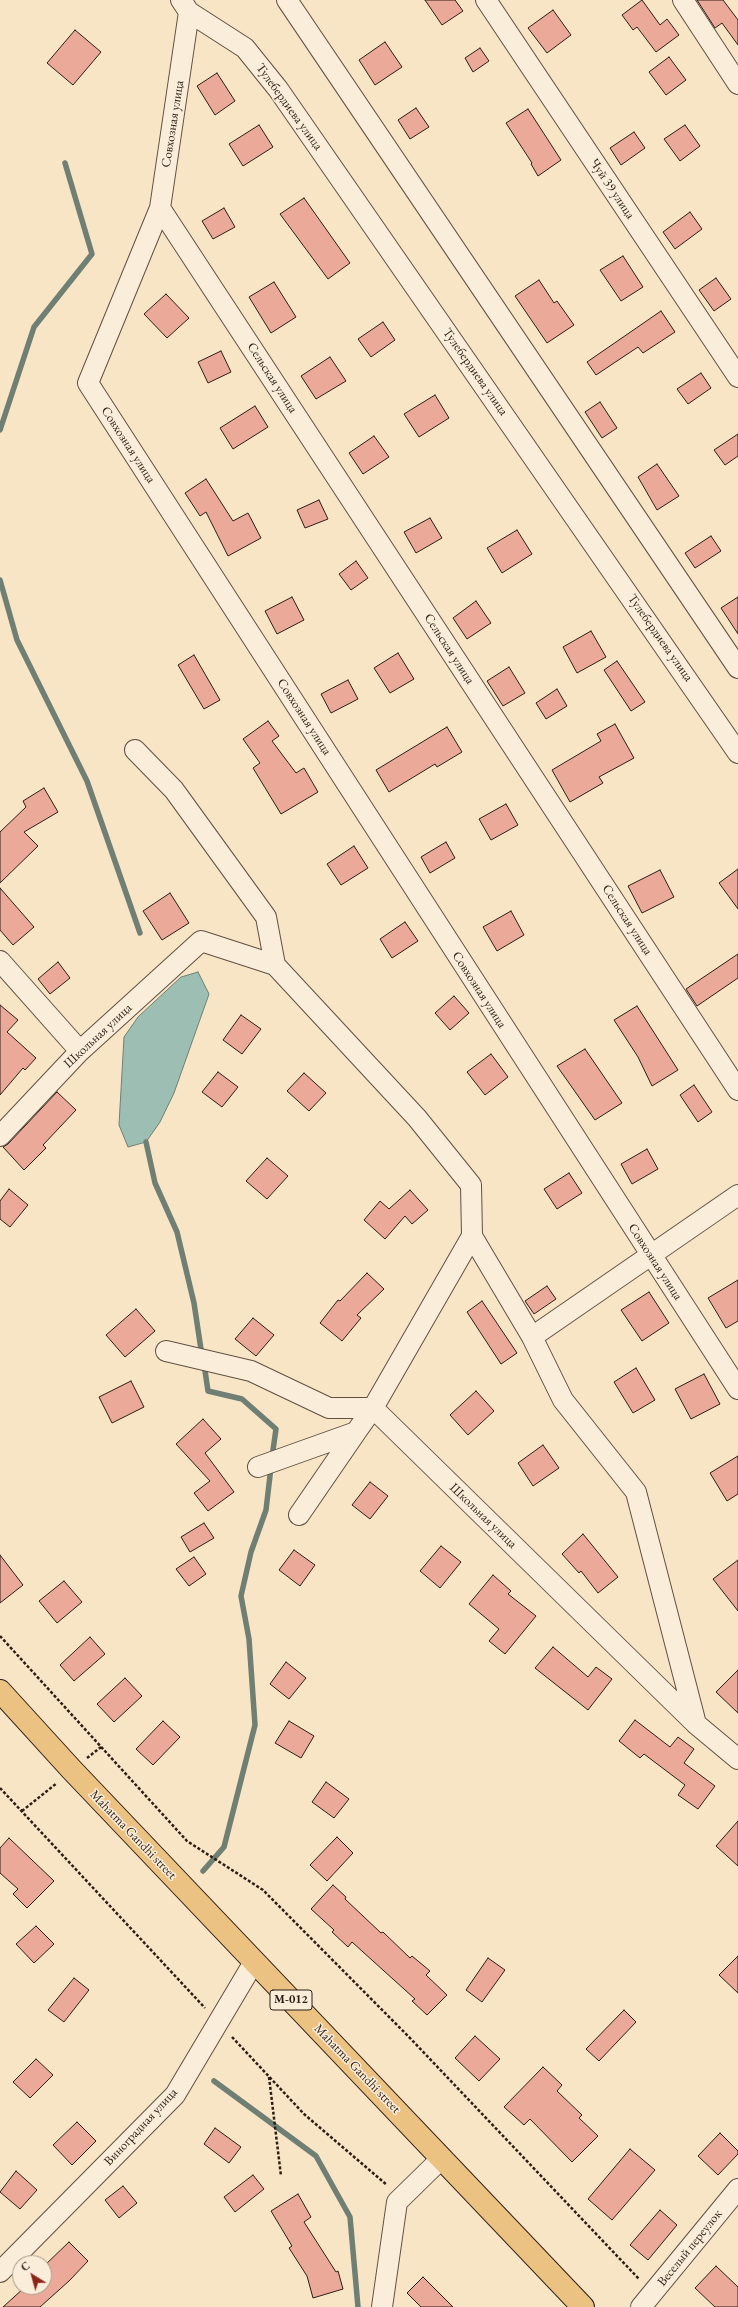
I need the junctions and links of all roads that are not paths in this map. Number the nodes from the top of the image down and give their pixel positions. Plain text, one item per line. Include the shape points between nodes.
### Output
1 (287, 0) edge
2 (486, 0) edge
3 (683, 0) edge
4 (185, 6) edge
5 (738, 84) edge
6 (160, 208) junction
7 (738, 377) edge
8 (738, 668) edge
9 (135, 750) dead end
10 (738, 753) edge
11 (0, 961) edge
12 (275, 966) junction
13 (80, 1051) junction
14 (738, 1090) edge
15 (0, 1136) edge
16 (738, 1195) edge
17 (472, 1236) junction
18 (650, 1256) junction
19 (532, 1337) junction
20 (166, 1351) dead end
21 (738, 1389) edge
22 (373, 1408) junction
23 (356, 1432) junction
24 (258, 1467) dead end
25 (299, 1515) dead end
26 (0, 1691) edge
27 (696, 1724) junction
28 (738, 1759) edge
29 (254, 1962) junction
30 (442, 2158) junction
31 (738, 2189) edge
32 (0, 2272) edge
33 (647, 2300) edge
34 (382, 2307) edge
35 (583, 2307) edge

1 - 8 street
2 - 7 street, Чуй 39 улица
3 - 5 street
4 - 6 street, Совхозная улица
4 - 10 street, Тулебердиева улица via 245,48 278,89
6 - 14 street, Сельская улица
6 - 18 street, Совхозная улица via 88,383
9 - 12 street via 174,790 266,917
11 - 13 street
12 - 13 street, Школьная улица via 201,941
12 - 17 street via 417,1118 471,1185
13 - 15 street, Школьная улица
16 - 18 street
17 - 19 street
17 - 22 street
18 - 19 street
18 - 21 street, Совхозная улица
19 - 27 street via 563,1400 636,1492
20 - 22 street via 251,1371 329,1408
22 - 23 street
22 - 27 street, Школьная улица
23 - 24 street
23 - 25 street
26 - 29 main road, Mahatma Gandhi street / М-012
27 - 28 street, Школьная улица
29 - 30 main road, Mahatma Gandhi street / М-012
29 - 32 street, Виноградная улица via 175,2095
30 - 34 street via 397,2202
30 - 35 main road, Mahatma Gandhi street / М-012
31 - 33 street, Веселый переулок

